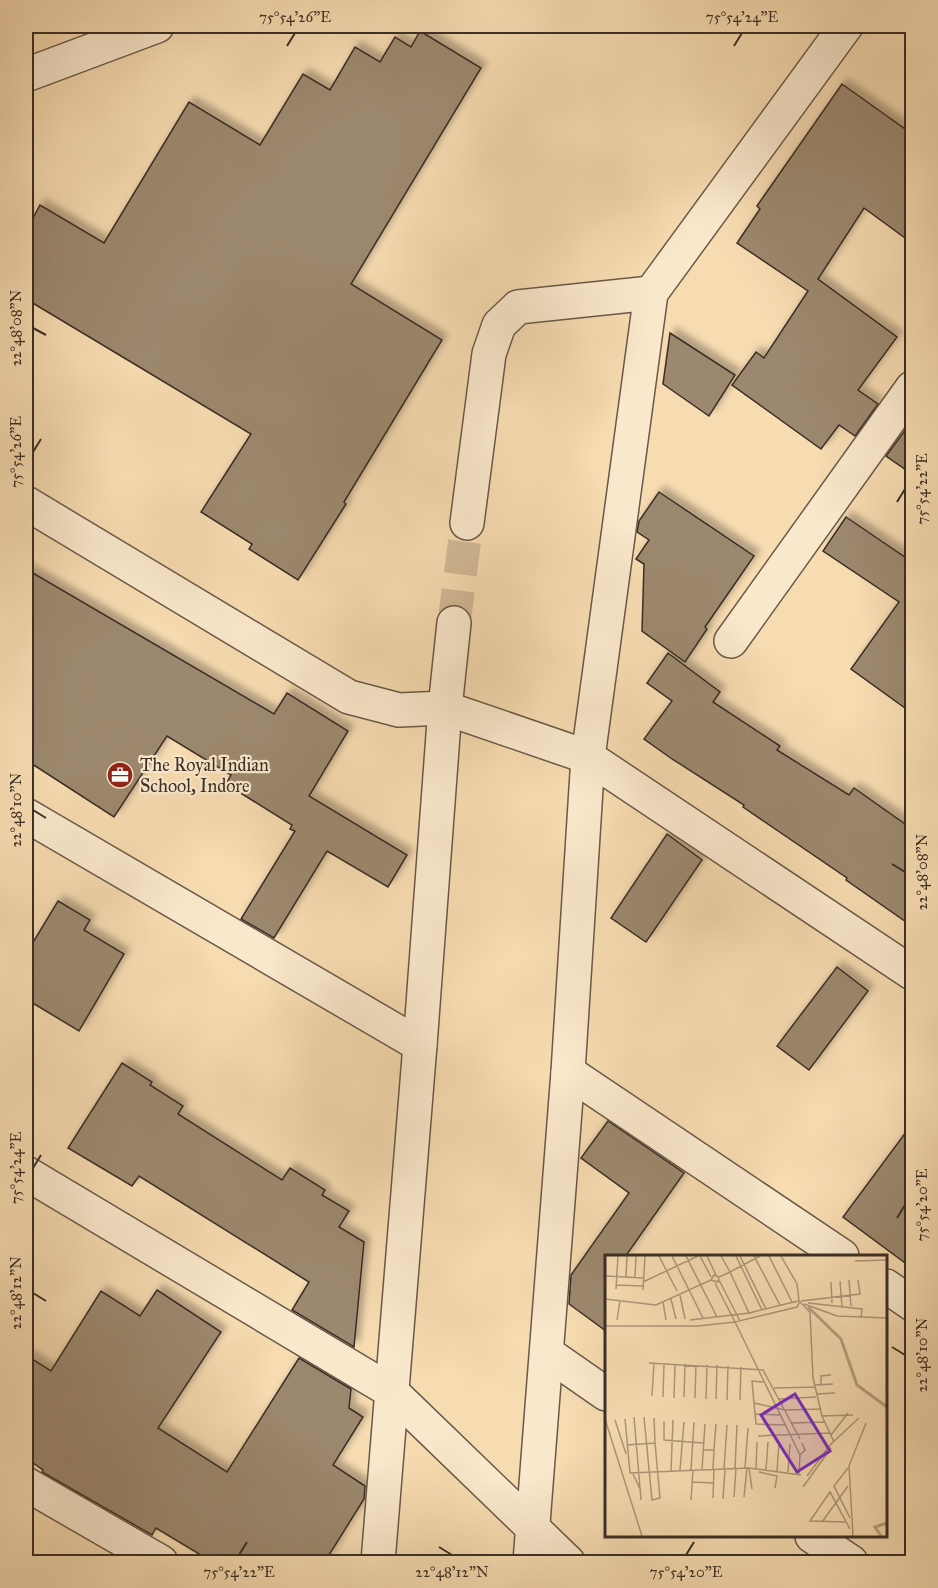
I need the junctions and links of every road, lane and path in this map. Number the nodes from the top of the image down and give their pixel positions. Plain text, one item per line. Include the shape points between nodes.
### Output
1 (157, 26) edge
2 (846, 26) edge
3 (26, 75) edge
4 (651, 293) junction
5 (912, 388) edge
6 (26, 503) edge
7 (467, 523) tunnel mouth
8 (454, 623) tunnel mouth
9 (731, 641) dead end
10 (445, 708) junction
11 (588, 757) junction
12 (26, 815) edge
13 (912, 973) edge
14 (420, 1045) junction
15 (568, 1072) junction
16 (26, 1173) edge
17 (839, 1255) edge
18 (887, 1287) edge
19 (912, 1304) edge
20 (547, 1353) junction
21 (391, 1391) junction
22 (605, 1393) edge
23 (26, 1484) edge
24 (533, 1530) junction
25 (813, 1537) edge
26 (161, 1563) edge
27 (378, 1563) edge
28 (530, 1563) edge
29 (568, 1563) edge
30 (851, 1563) edge

1 - 3 street
2 - 4 street
4 - 7 street via 518,307 499,326 489,354
4 - 11 street
5 - 9 street
6 - 10 street via 349,697 399,710
8 - 10 street
10 - 11 street
10 - 14 street
11 - 13 street
11 - 15 street
12 - 14 street
14 - 21 street
15 - 17 street
15 - 20 street
16 - 21 street
18 - 19 street
20 - 22 street
20 - 24 street
21 - 24 street
21 - 27 street
23 - 26 street
24 - 28 street
24 - 29 street
25 - 30 street

